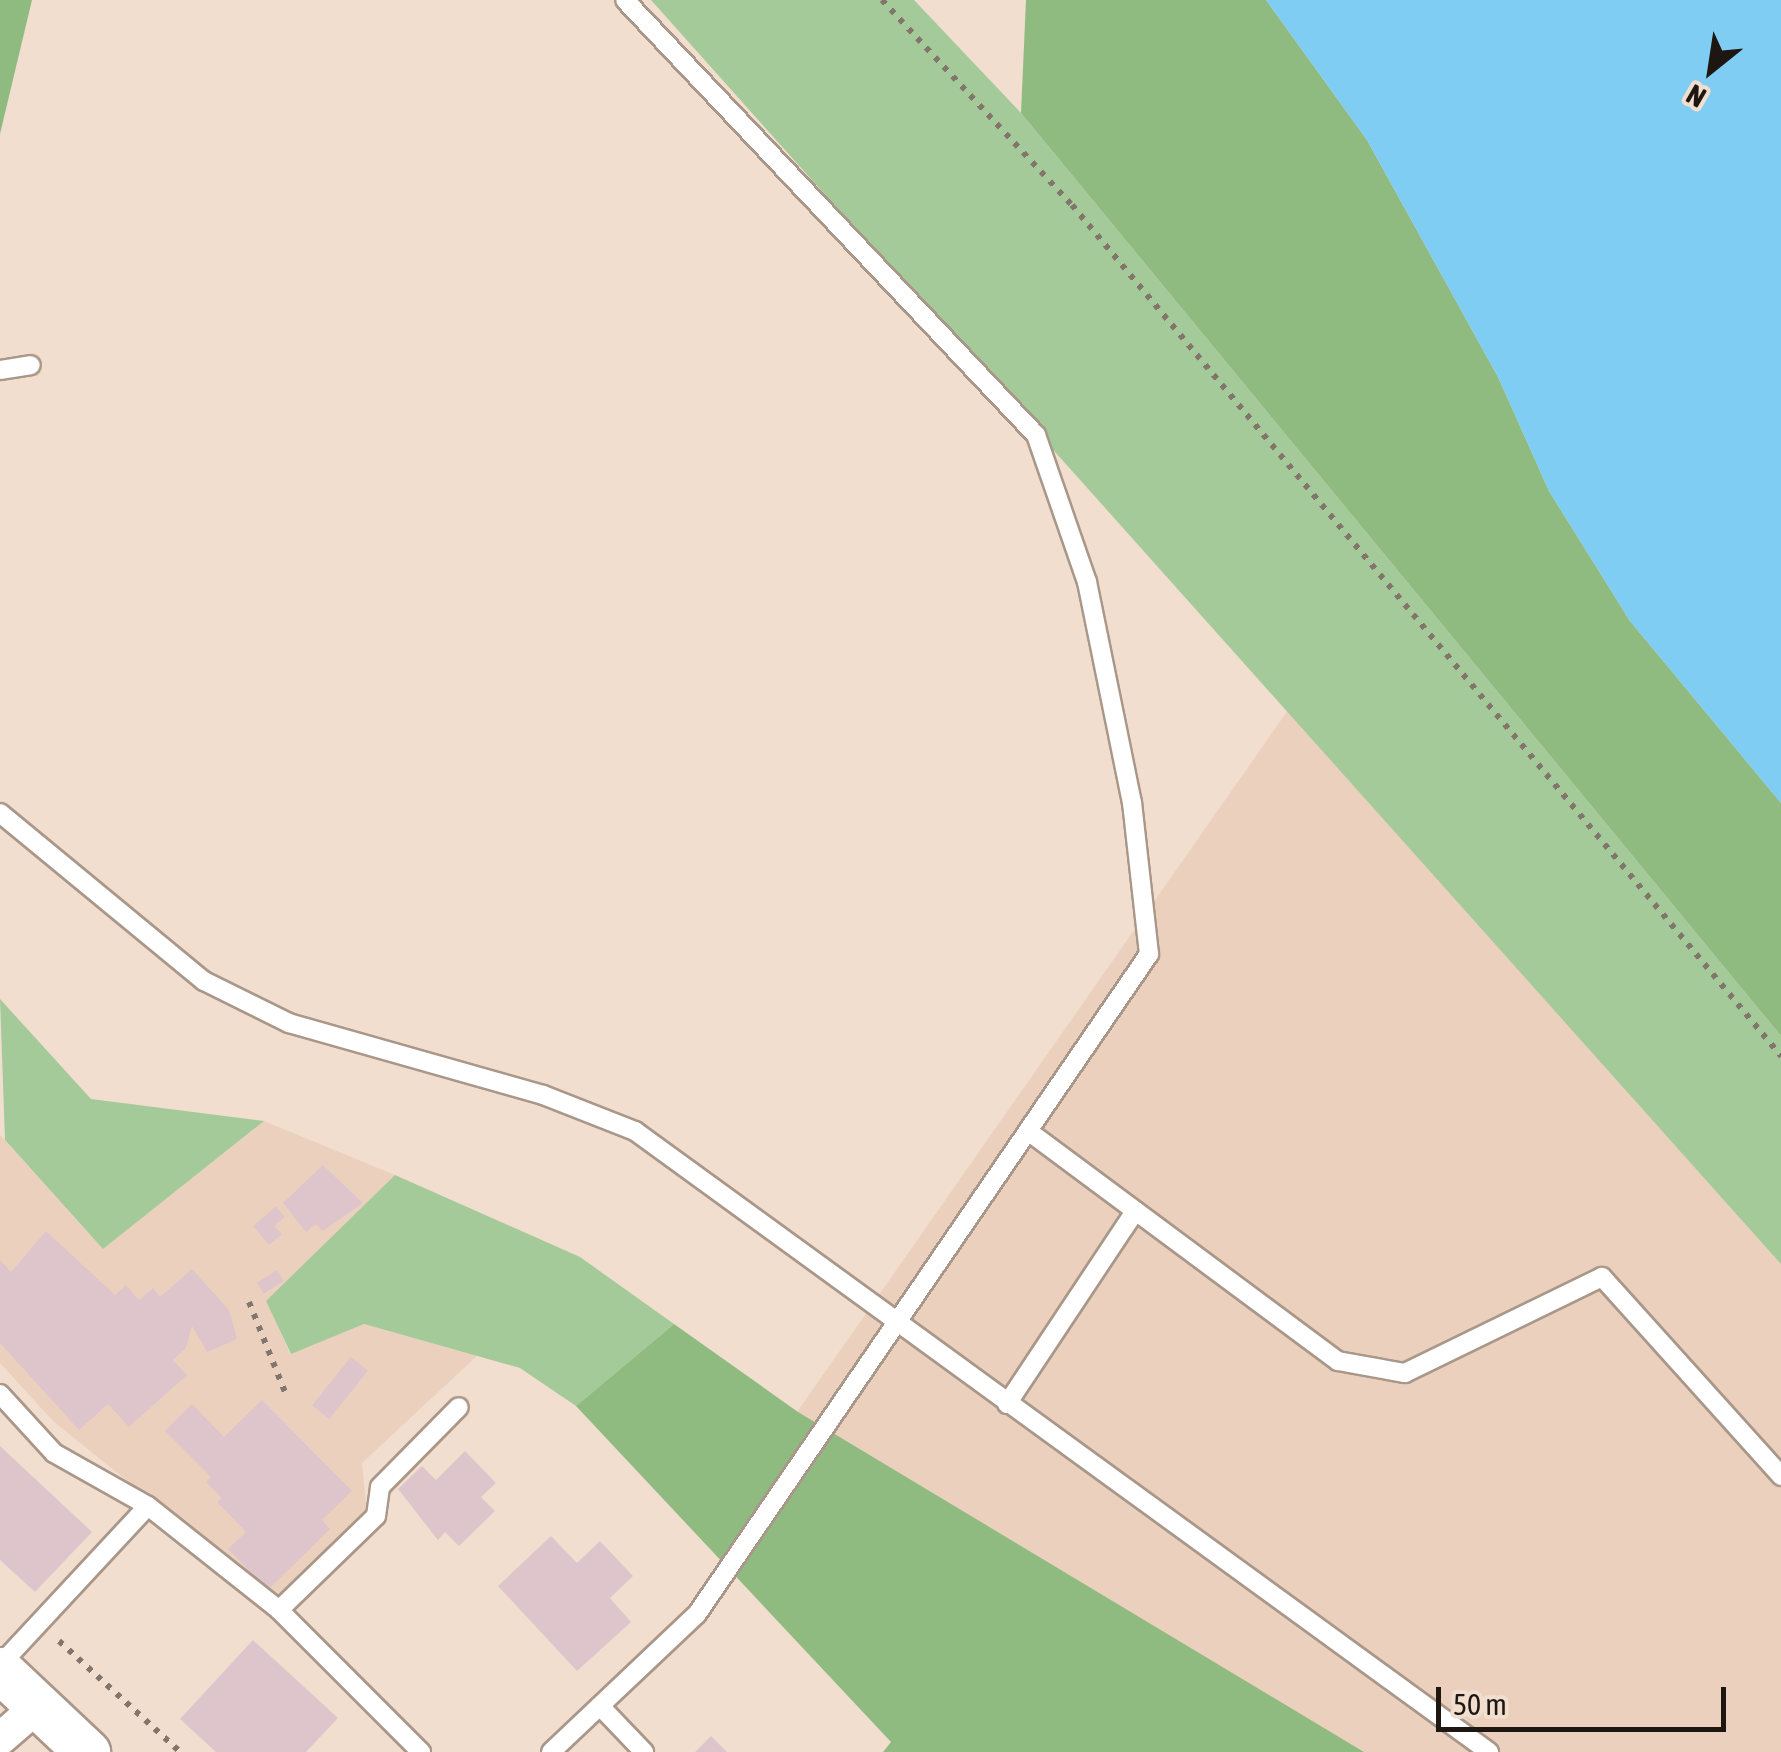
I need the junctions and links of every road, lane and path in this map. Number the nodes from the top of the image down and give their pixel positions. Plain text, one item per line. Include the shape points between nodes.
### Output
1 (625, 0) edge
2 (882, 0) edge
3 (31, 365) dead end
4 (0, 370) edge
5 (0, 814) edge
6 (1781, 1056) edge
7 (1028, 1132) junction
8 (1135, 1212) junction
9 (248, 1302) dead end
10 (896, 1324) junction
11 (285, 1392) dead end
12 (0, 1394) edge
13 (1007, 1404) junction
14 (459, 1407) dead end
15 (1781, 1476) edge
16 (148, 1506) junction
17 (280, 1610) junction
18 (39, 1622) junction
19 (0, 1667) edge
20 (600, 1706) junction
21 (37, 1707) junction
22 (0, 1739) edge
23 (408, 1748) edge
24 (87, 1752) edge
25 (180, 1752) edge
26 (551, 1752) edge
27 (644, 1752) edge
28 (1489, 1752) edge

1 - 7 lane via 1036,435 1086,582 1132,803 1149,954
2 - 6 path via 1072,205
3 - 4 lane
5 - 10 lane via 204,981 289,1023 543,1095 635,1131
7 - 8 lane
7 - 10 lane
8 - 13 lane
8 - 15 lane via 1338,1361 1404,1373 1602,1277
9 - 11 path
10 - 13 lane
10 - 20 lane via 697,1614
12 - 16 lane via 54,1453
13 - 28 lane
14 - 17 lane via 380,1487 376,1516
16 - 17 lane
16 - 18 lane
17 - 23 lane
18 - 19 lane
18 - 25 path
19 - 21 main road
20 - 26 lane
20 - 27 lane
21 - 22 street
21 - 24 main road

